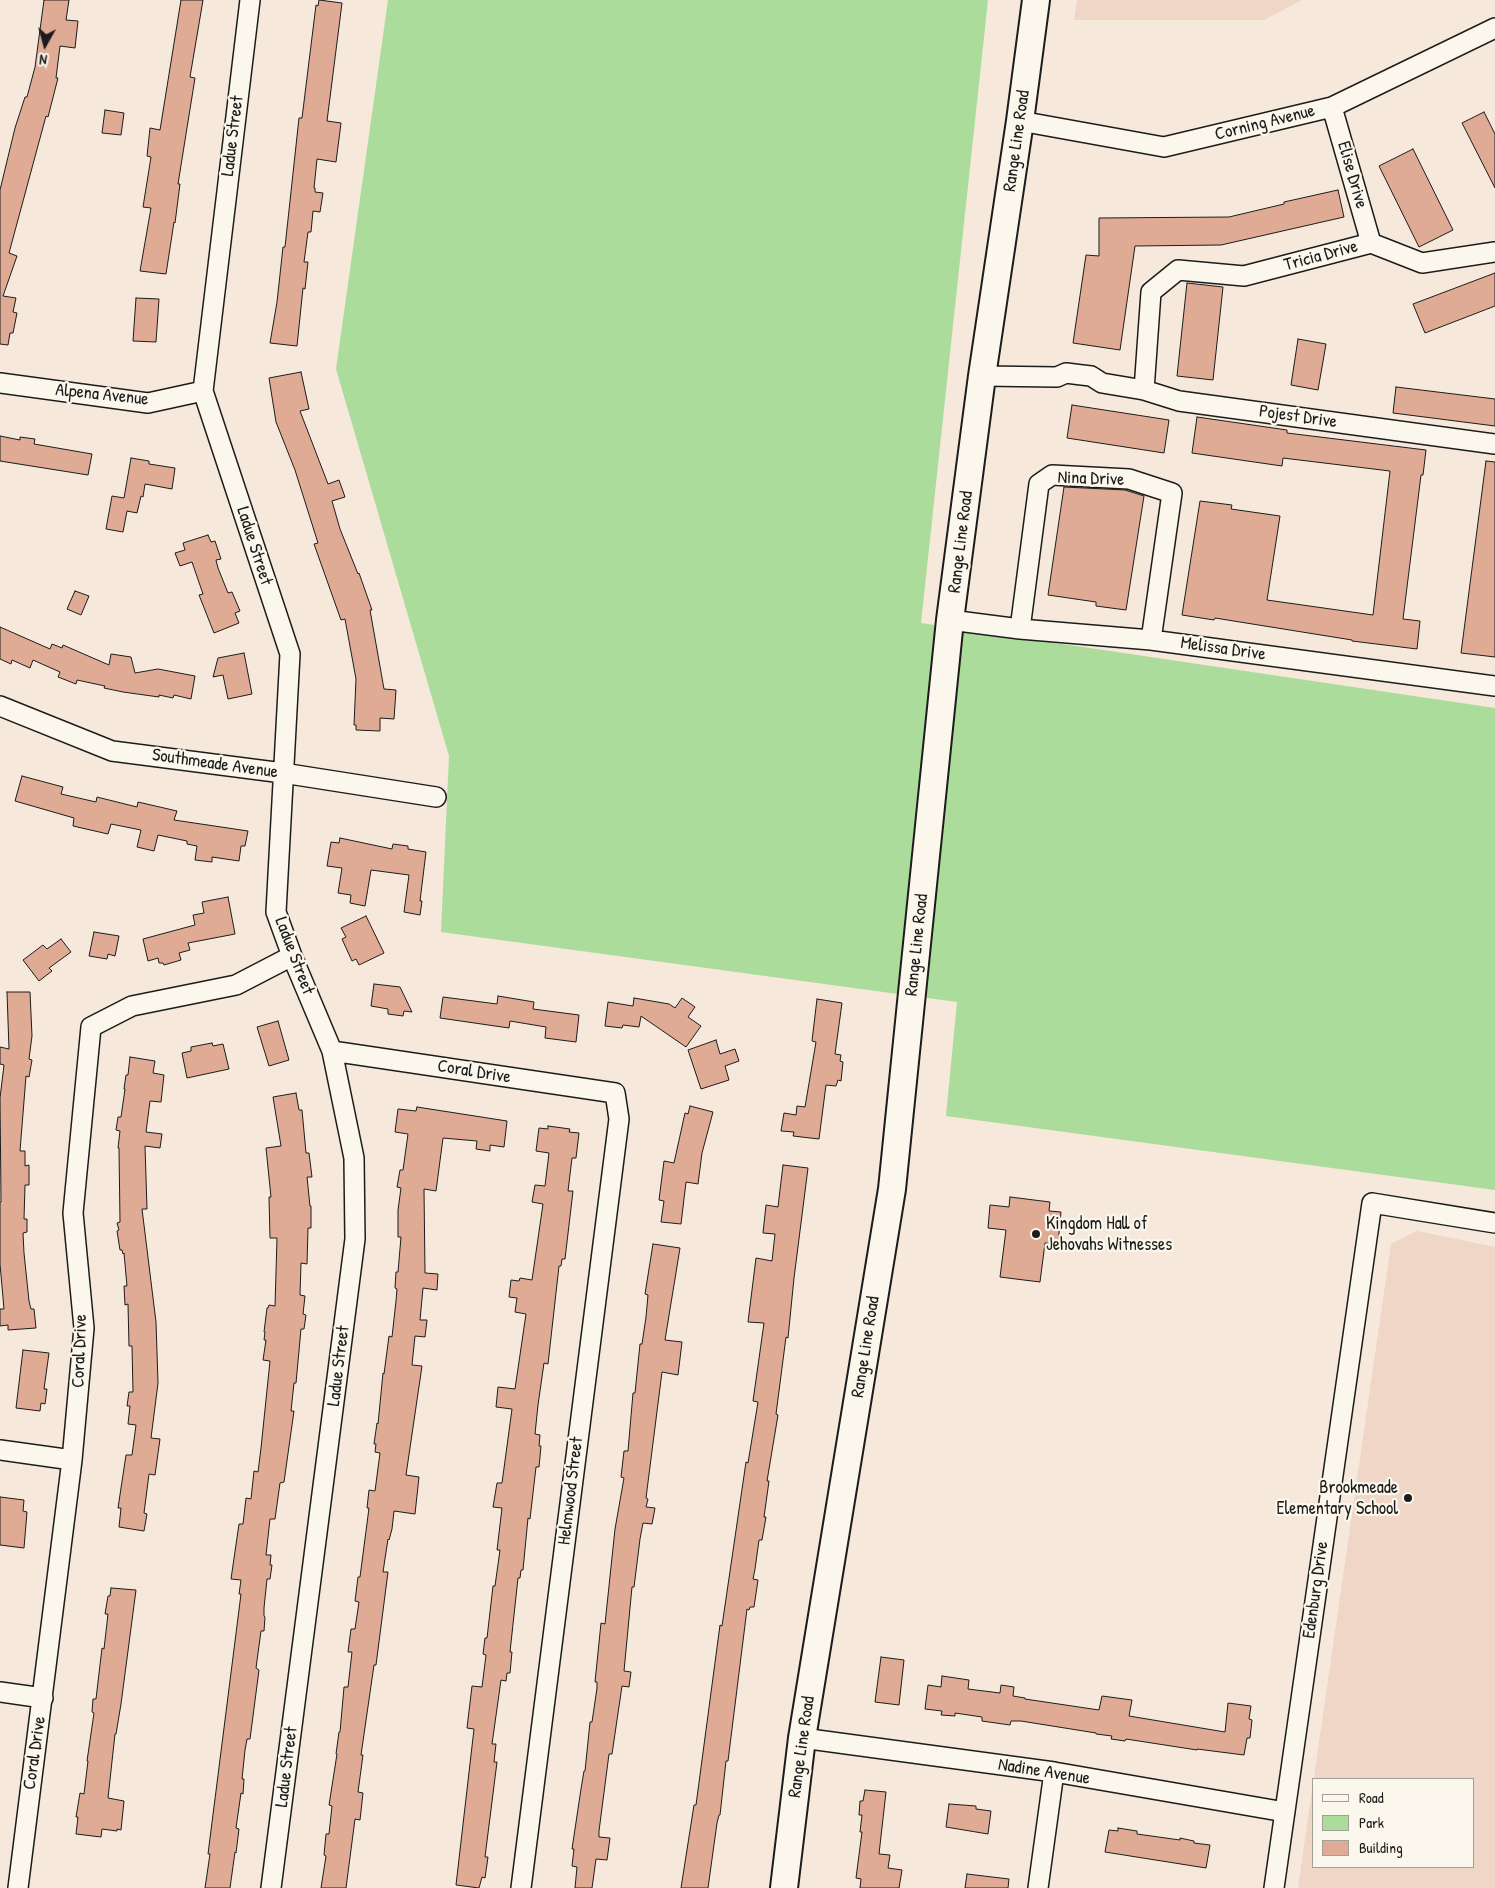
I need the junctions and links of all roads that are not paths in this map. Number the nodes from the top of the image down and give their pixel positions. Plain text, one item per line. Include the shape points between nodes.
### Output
1 (250, 0) edge
2 (1036, 0) edge
3 (1495, 28) edge
4 (1332, 107) junction
5 (1020, 121) junction
6 (1371, 243) junction
7 (1495, 252) edge
8 (982, 376) junction
9 (0, 383) edge
10 (1144, 390) junction
11 (203, 391) junction
12 (1495, 444) edge
13 (950, 620) junction
14 (1020, 629) junction
15 (1151, 640) junction
16 (1495, 686) edge
17 (0, 706) edge
18 (283, 773) junction
19 (436, 797) dead end
20 (292, 956) junction
21 (332, 1051) junction
22 (615, 1094) joint
23 (1495, 1223) edge
24 (0, 1450) edge
25 (72, 1460) junction
26 (0, 1692) edge
27 (42, 1698) junction
28 (802, 1738) junction
29 (1054, 1772) junction
30 (1284, 1812) junction
31 (18, 1888) edge
32 (271, 1888) edge
33 (520, 1888) edge
34 (784, 1888) edge
35 (1038, 1888) edge
36 (1274, 1888) edge

1 - 11 street, Ladue Street
2 - 5 main road, Range Line Road
3 - 4 street, Corning Avenue
4 - 5 street, Corning Avenue via 1164,147
4 - 6 street, Elise Drive
5 - 8 main road, Range Line Road
6 - 7 street, Tricia Drive via 1422,263
6 - 10 street, Tricia Drive via 1244,276 1178,270 1151,292
8 - 10 street, Pojest Drive via 1057,377 1066,373
8 - 13 main road, Range Line Road
9 - 11 street, Alpena Avenue via 148,403
10 - 12 street, Pojest Drive via 1179,402
11 - 18 street, Ladue Street via 290,654
13 - 14 street, Melissa Drive
13 - 28 main road, Range Line Road via 892,1188
14 - 15 street, Melissa Drive
14 - 15 street, Nina Drive via 1039,484 1052,475 1129,479 1172,493
15 - 16 street, Melissa Drive
17 - 18 street, Southmeade Avenue via 112,751
18 - 19 street, Southmeade Avenue
18 - 20 street, Ladue Street via 276,912
20 - 21 street, Ladue Street
20 - 25 street, Coral Drive via 236,985 132,1006 91,1027 73,1213 84,1328
21 - 22 street, Coral Drive
21 - 32 street, Ladue Street via 354,1158 355,1238
22 - 33 street, Helmwood Street via 619,1119
23 - 30 street, Edenburg Drive via 1372,1203
24 - 25 street
25 - 27 street, Coral Drive
26 - 27 street
27 - 31 street, Coral Drive
28 - 29 street, Nadine Avenue
28 - 34 main road, Range Line Road
29 - 30 street, Nadine Avenue
29 - 35 street
30 - 36 street, Edenburg Drive

